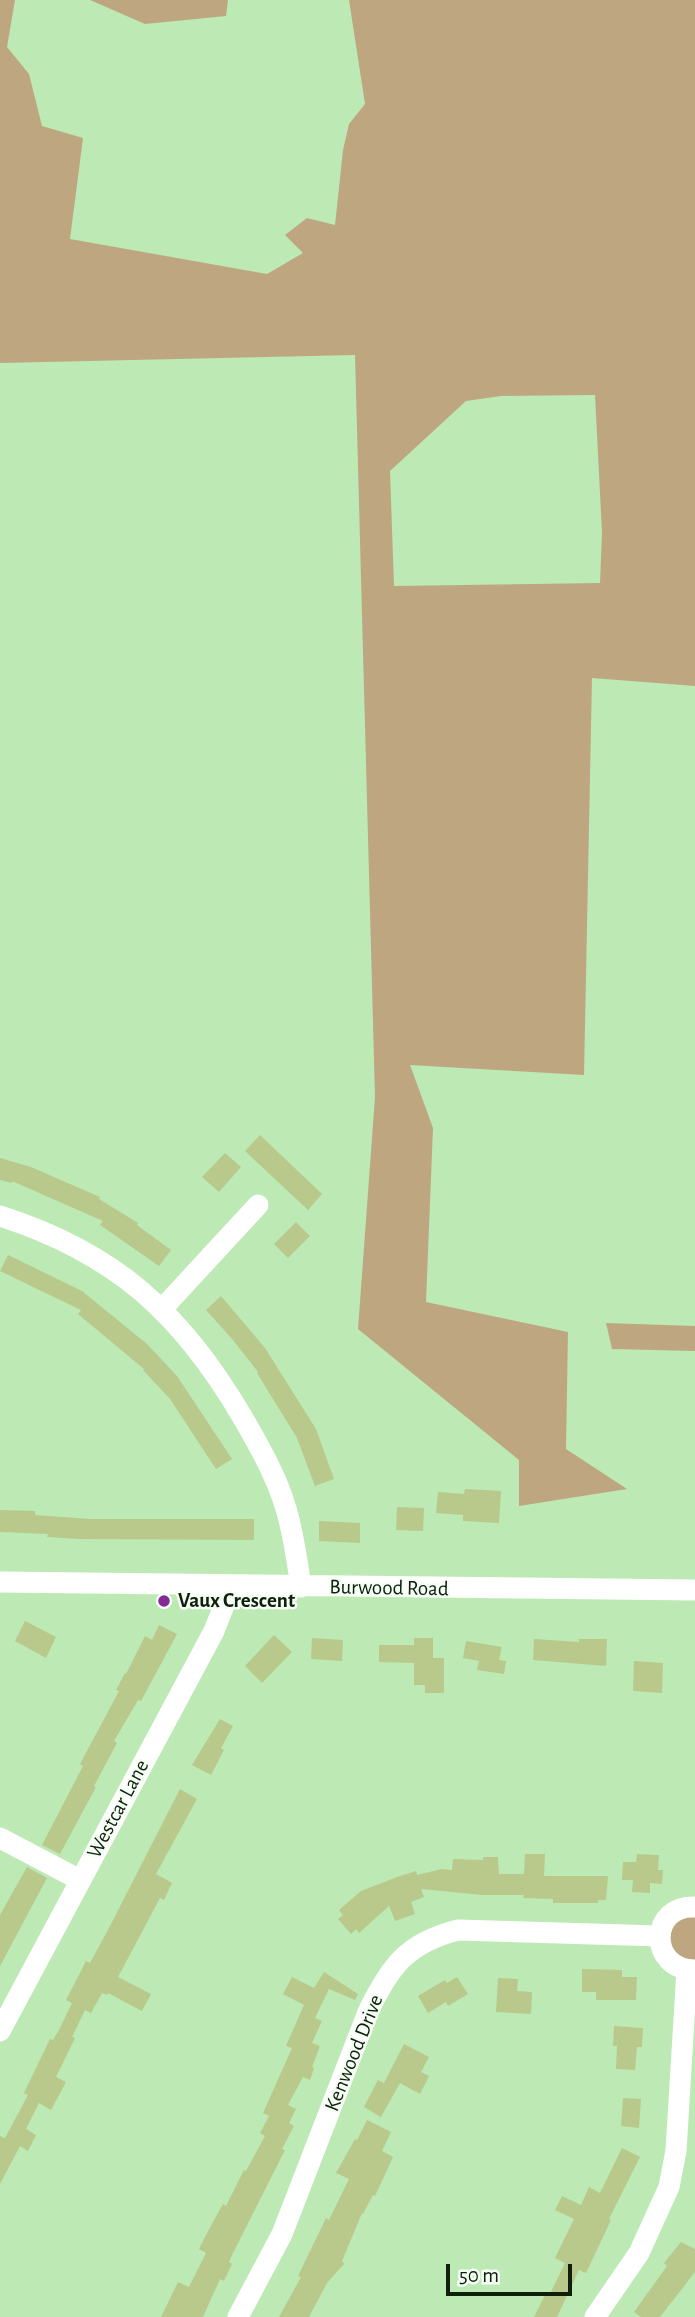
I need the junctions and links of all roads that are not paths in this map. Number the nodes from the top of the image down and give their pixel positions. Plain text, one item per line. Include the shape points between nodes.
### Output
1 (258, 1205) dead end
2 (0, 1216) edge
3 (162, 1308) junction
4 (0, 1582) edge
5 (232, 1586) junction
6 (301, 1587) junction
7 (695, 1590) edge
8 (0, 1838) edge
9 (80, 1880) junction
10 (695, 1907) edge
11 (660, 1936) junction
12 (691, 1970) edge
13 (0, 2031) edge
14 (238, 2317) edge
15 (596, 2317) edge

1 - 3 street
2 - 3 street via 67,1242
3 - 6 street via 214,1370 268,1462 290,1523
4 - 5 street, Burwood Road
5 - 6 street, Burwood Road
5 - 9 street, Westcar Lane via 214,1631
6 - 7 street, Burwood Road
8 - 9 street
9 - 13 street, Westcar Lane
10 - 11 street via 670,1914
11 - 12 street via 660,1947 669,1962
11 - 14 street, Kenwood Drive via 458,1930 433,1936 395,1965 368,2012 282,2234
12 - 15 street via 669,2187 639,2253

